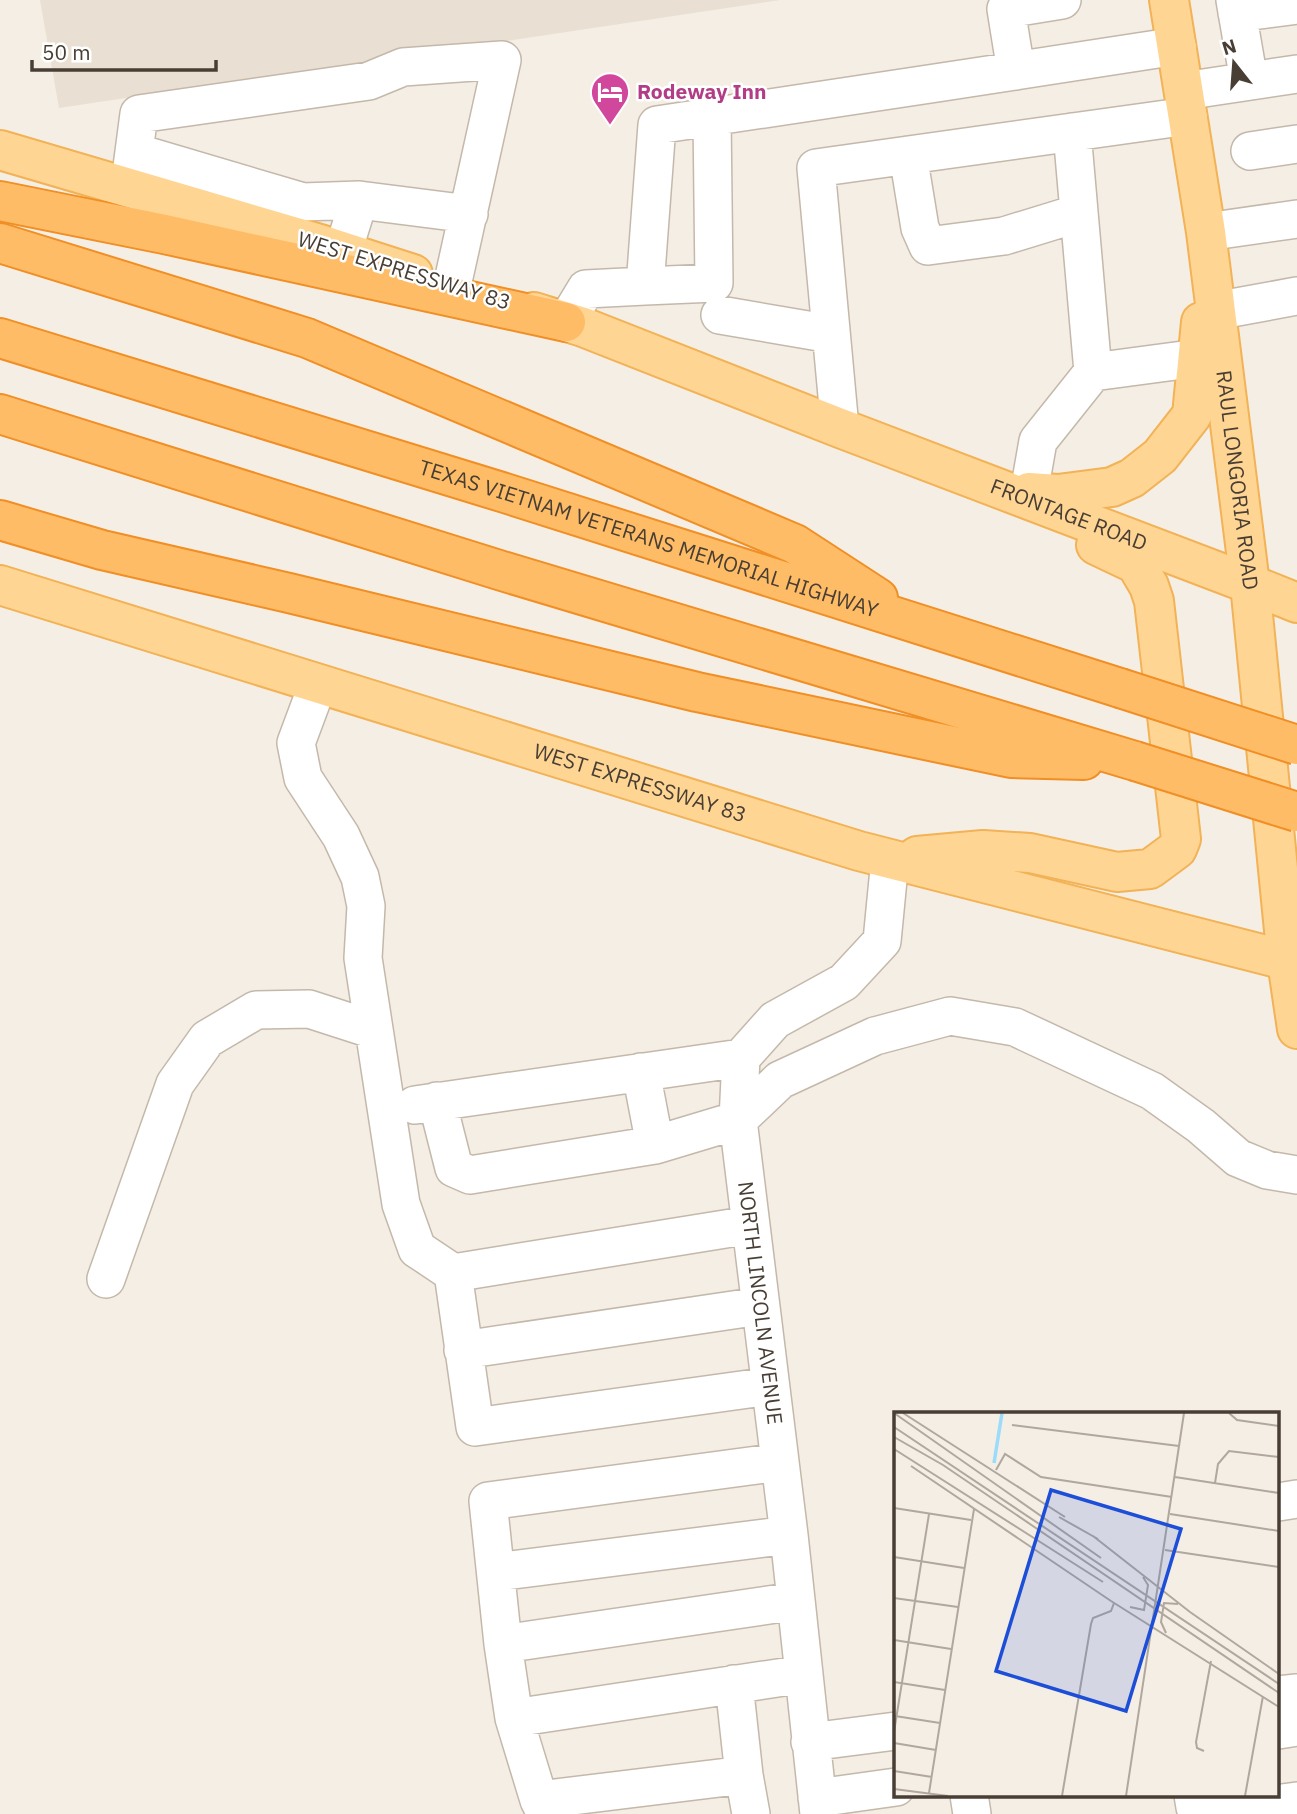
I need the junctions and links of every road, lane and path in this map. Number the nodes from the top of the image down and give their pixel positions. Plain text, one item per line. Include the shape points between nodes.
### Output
1 (1062, 0) edge
2 (1169, 0) edge
3 (1297, 5) edge
4 (1236, 6) edge
5 (1177, 47) junction
6 (1016, 71) junction
7 (1297, 74) edge
8 (1249, 81) junction
9 (1186, 103) junction
10 (712, 116) junction
11 (1072, 132) junction
12 (1297, 144) edge
13 (0, 150) edge
14 (1250, 151) dead end
15 (908, 155) junction
16 (132, 170) junction
17 (359, 200) junction
18 (0, 201) edge
19 (1079, 213) junction
20 (469, 214) junction
21 (1297, 219) edge
22 (0, 243) edge
23 (1207, 245) junction
24 (342, 251) junction
25 (452, 286) junction
26 (645, 286) junction
27 (1297, 296) edge
28 (1214, 311) junction
29 (720, 315) dead end
30 (566, 322) junction
31 (831, 334) junction
32 (0, 338) edge
33 (1198, 358) junction
34 (1093, 372) junction
35 (0, 414) edge
36 (840, 428) junction
37 (1017, 492) junction
38 (0, 520) edge
39 (1250, 584) junction
40 (0, 585) edge
41 (1297, 603) edge
42 (918, 624) junction
43 (318, 684) junction
44 (1297, 745) edge
45 (1135, 761) junction
46 (1297, 812) edge
47 (890, 859) junction
48 (1292, 962) edge
49 (1297, 1029) edge
50 (374, 1030) junction
51 (741, 1058) junction
52 (641, 1072) junction
53 (438, 1101) junction
54 (386, 1109) junction
55 (738, 1120) junction
56 (655, 1144) junction
57 (1297, 1175) edge
58 (750, 1225) junction
59 (453, 1273) junction
60 (106, 1279) dead end
61 (760, 1306) junction
62 (463, 1350) junction
63 (770, 1386) junction
64 (780, 1462) junction
65 (789, 1535) junction
66 (496, 1572) junction
67 (796, 1601) junction
68 (503, 1644) junction
69 (804, 1674) junction
70 (734, 1684) junction
71 (514, 1718) junction
72 (894, 1731) edge
73 (810, 1742) junction
74 (744, 1774) junction
75 (894, 1787) edge
76 (1193, 1797) edge
77 (1297, 1801) edge
78 (818, 1806) edge
79 (543, 1807) edge
80 (751, 1814) edge

1 - 6 street via 1006,9
2 - 5 main road, RAUL LONGORIA ROAD
3 - 4 street
4 - 8 street
5 - 6 street
5 - 9 main road, RAUL LONGORIA ROAD
6 - 10 street
7 - 8 street
8 - 9 street
9 - 11 street
9 - 23 main road, RAUL LONGORIA ROAD
10 - 26 street via 657,125
10 - 26 street via 714,283
11 - 15 street
11 - 19 street
12 - 14 street
13 - 16 main road, WEST EXPRESSWAY 83
15 - 19 street via 920,228 928,246 1004,236
15 - 31 street via 816,168
16 - 17 street via 303,202
16 - 20 street via 139,114 369,81 403,67 502,60
16 - 24 main road, WEST EXPRESSWAY 83
17 - 20 street
17 - 24 street
18 - 30 highway
19 - 34 street
20 - 25 street
21 - 23 street
22 - 42 highway via 307,338 795,544
23 - 28 main road, RAUL LONGORIA ROAD
23 - 33 main road
24 - 25 main road, WEST EXPRESSWAY 83
25 - 30 main road, WEST EXPRESSWAY 83
26 - 30 street via 586,289
27 - 28 street
28 - 39 main road, RAUL LONGORIA ROAD
29 - 31 street
30 - 36 main road, WEST EXPRESSWAY 83
31 - 36 street
32 - 42 highway, TEXAS VIETNAM VETERANS MEMORIAL HIGHWAY
33 - 34 street
33 - 37 main road via 1192,415 1160,456 1132,478 1112,487 1058,494
34 - 37 street via 1038,440
35 - 45 highway
36 - 37 main road, FRONTAGE ROAD
37 - 39 main road, FRONTAGE ROAD
37 - 47 main road via 1042,518 1136,564 1149,586 1181,839 1177,849 1150,869 1117,872 1030,853 983,850
38 - 45 highway via 102,551 697,692 1011,758
39 - 41 main road, FRONTAGE ROAD
39 - 48 main road, RAUL LONGORIA ROAD
40 - 43 main road, WEST EXPRESSWAY 83
42 - 44 highway, TEXAS VIETNAM VETERANS MEMORIAL HIGHWAY, bridge
43 - 47 main road, WEST EXPRESSWAY 83
43 - 50 street via 296,743 303,778 341,836 360,877 366,906 363,958
45 - 46 highway, bridge
47 - 48 main road, WEST EXPRESSWAY 83
47 - 51 street via 882,941 844,982 775,1020
48 - 49 main road, RAUL LONGORIA ROAD
50 - 54 street
50 - 60 street via 309,1009 256,1010 207,1038 175,1084
51 - 52 street
51 - 55 street, NORTH LINCOLN AVENUE
52 - 53 street
52 - 56 street
53 - 54 street
53 - 56 street via 454,1168 470,1175
54 - 59 street via 401,1204 417,1249
55 - 56 street
55 - 57 street via 780,1080 875,1036 950,1016 1015,1027 1152,1091 1238,1158 1267,1170
55 - 58 street, NORTH LINCOLN AVENUE
58 - 59 street
58 - 61 street, NORTH LINCOLN AVENUE
59 - 62 street
61 - 62 street
61 - 63 street, NORTH LINCOLN AVENUE
62 - 63 street via 475,1427
63 - 64 street, NORTH LINCOLN AVENUE
64 - 65 street, NORTH LINCOLN AVENUE
64 - 66 street via 488,1502
65 - 66 street
65 - 67 street, NORTH LINCOLN AVENUE
66 - 68 street
67 - 68 street
67 - 69 street, NORTH LINCOLN AVENUE
68 - 71 street
69 - 70 street
69 - 73 street, NORTH LINCOLN AVENUE
70 - 71 street
70 - 74 street
71 - 79 street
72 - 73 street
73 - 78 street, NORTH LINCOLN AVENUE
74 - 79 street
74 - 80 street
75 - 78 street
76 - 77 street via 1201,1814

